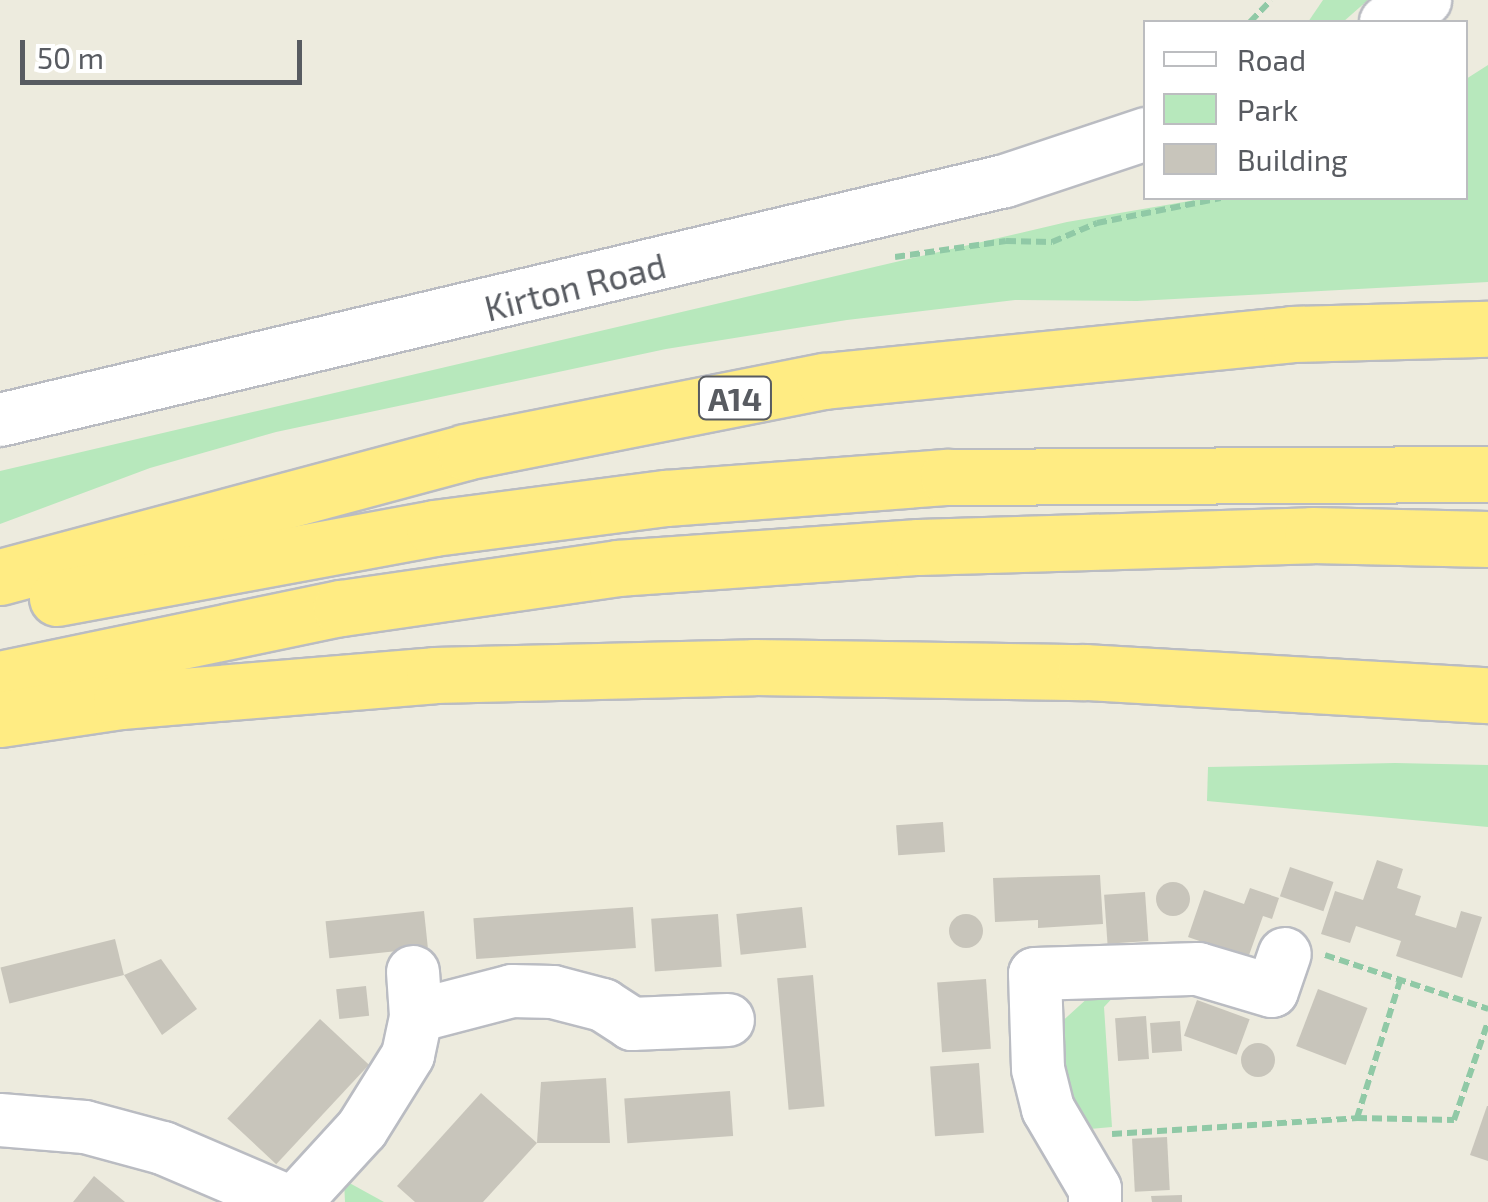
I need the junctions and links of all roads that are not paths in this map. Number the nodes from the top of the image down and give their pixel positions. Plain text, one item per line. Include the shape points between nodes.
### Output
1 (1425, 0) edge
2 (1390, 20) edge
3 (1143, 135) edge
4 (1488, 330) edge
5 (0, 420) edge
6 (1488, 474) edge
7 (1488, 539) edge
8 (0, 577) edge
9 (0, 611) edge
10 (0, 679) edge
11 (1488, 695) edge
12 (0, 719) edge
13 (1285, 954) road end
14 (728, 1020) dead end
15 (0, 1120) edge
16 (292, 1202) edge
17 (1095, 1202) edge

1 - 2 street
3 - 5 street, Kirton Road via 1005,181
4 - 8 highway, A14 via 1291,334 824,380 464,452
6 - 9 highway via 948,477 666,498 434,528
7 - 10 highway via 1312,535 918,546 617,568 341,608
11 - 12 highway via 1084,672 754,666 434,674 121,700
13 - 17 street via 1272,990 1198,969 1035,974 1038,1069 1070,1150 1095,1189
14 - 16 street via 632,1024 604,1005 553,992 414,994 408,1056 390,1089
15 - 16 street via 86,1127 163,1148

